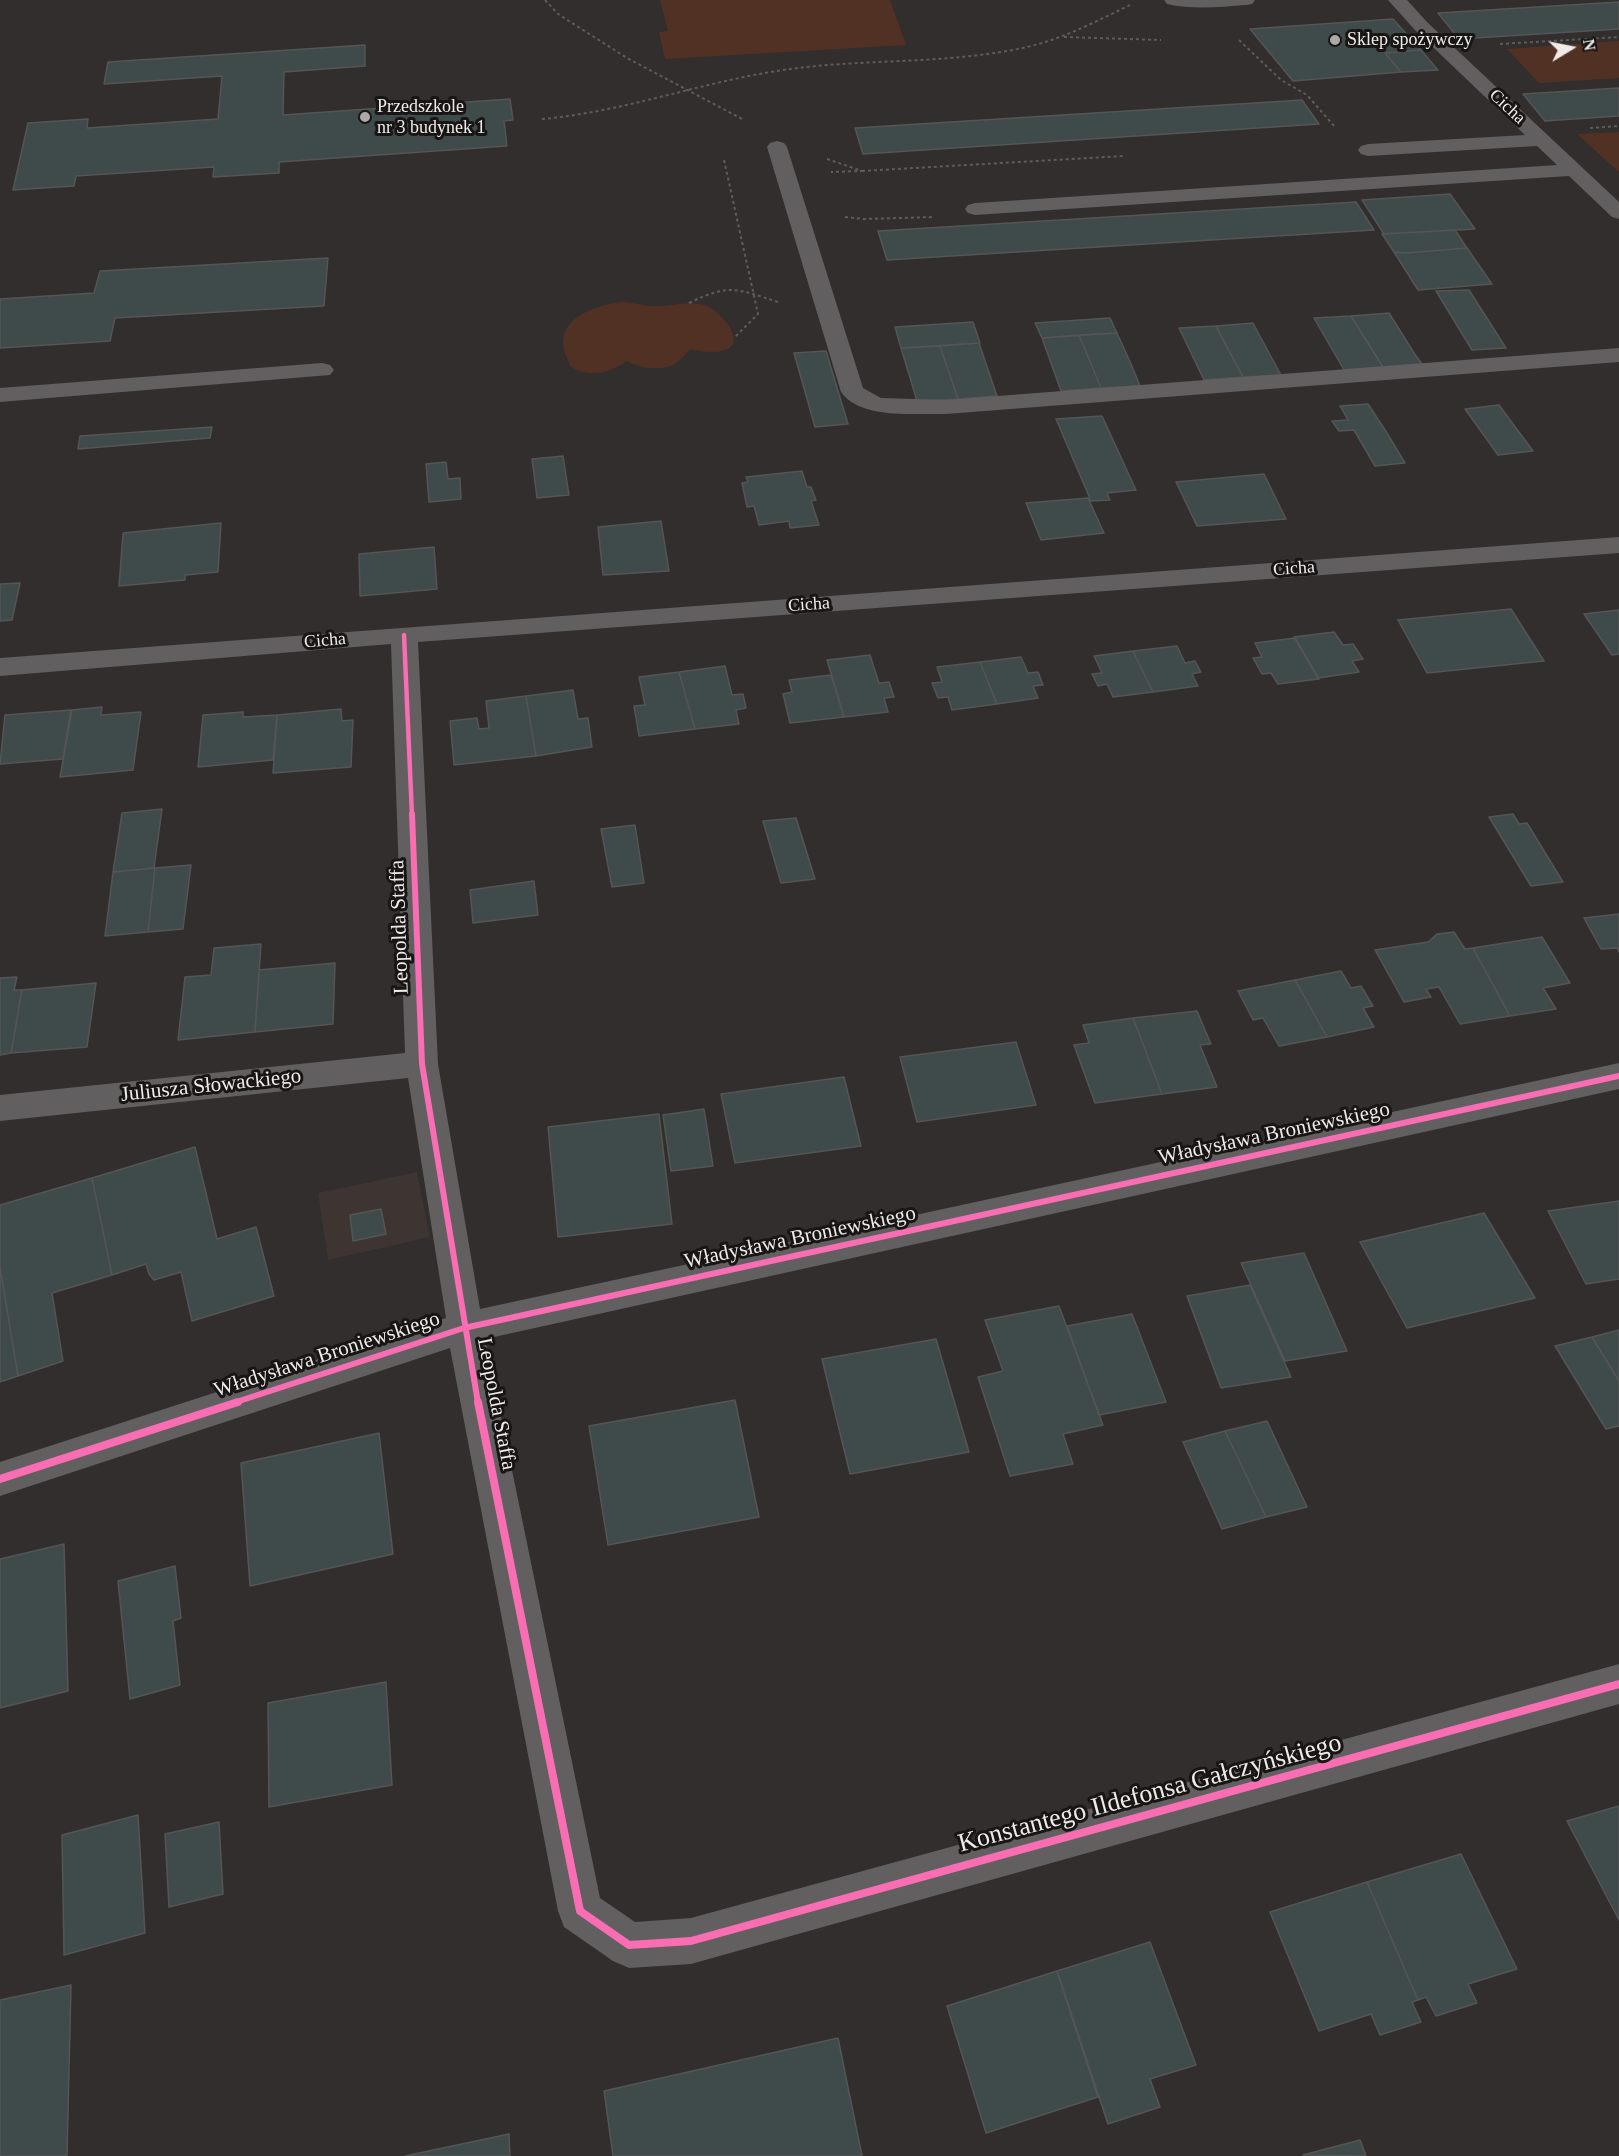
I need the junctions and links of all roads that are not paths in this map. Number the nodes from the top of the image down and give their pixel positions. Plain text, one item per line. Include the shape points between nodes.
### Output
1 (1173, 0) edge
2 (1246, 0) edge
3 (1397, 0) edge
4 (1542, 140) junction
5 (777, 147) dead end
6 (1368, 150) road end
7 (1573, 170) junction
8 (975, 209) dead end
9 (1619, 213) edge
10 (1619, 355) edge
11 (322, 370) dead end
12 (0, 395) edge
13 (1619, 545) edge
14 (404, 635) junction
15 (0, 667) edge
16 (422, 1064) junction
17 (1619, 1076) edge
18 (0, 1108) edge
19 (464, 1328) junction
20 (0, 1479) edge
21 (1619, 1684) edge
22 (691, 1941) joint

1 - 2 street
3 - 4 street, Cicha
4 - 6 street
4 - 7 street, Cicha
5 - 10 street via 853,392 876,405 946,407
7 - 8 street
7 - 9 street, Cicha
11 - 12 street
13 - 14 street, Cicha
14 - 15 street, Cicha
14 - 16 street, Leopolda Staffa
16 - 18 street, Juliusza Słowackiego
16 - 19 street, Leopolda Staffa
17 - 19 street, Władysława Broniewskiego
19 - 20 street, Władysława Broniewskiego
19 - 22 street, Leopolda Staffa via 580,1911 629,1945
21 - 22 street, Konstantego Ildefonsa Gałczyńskiego

